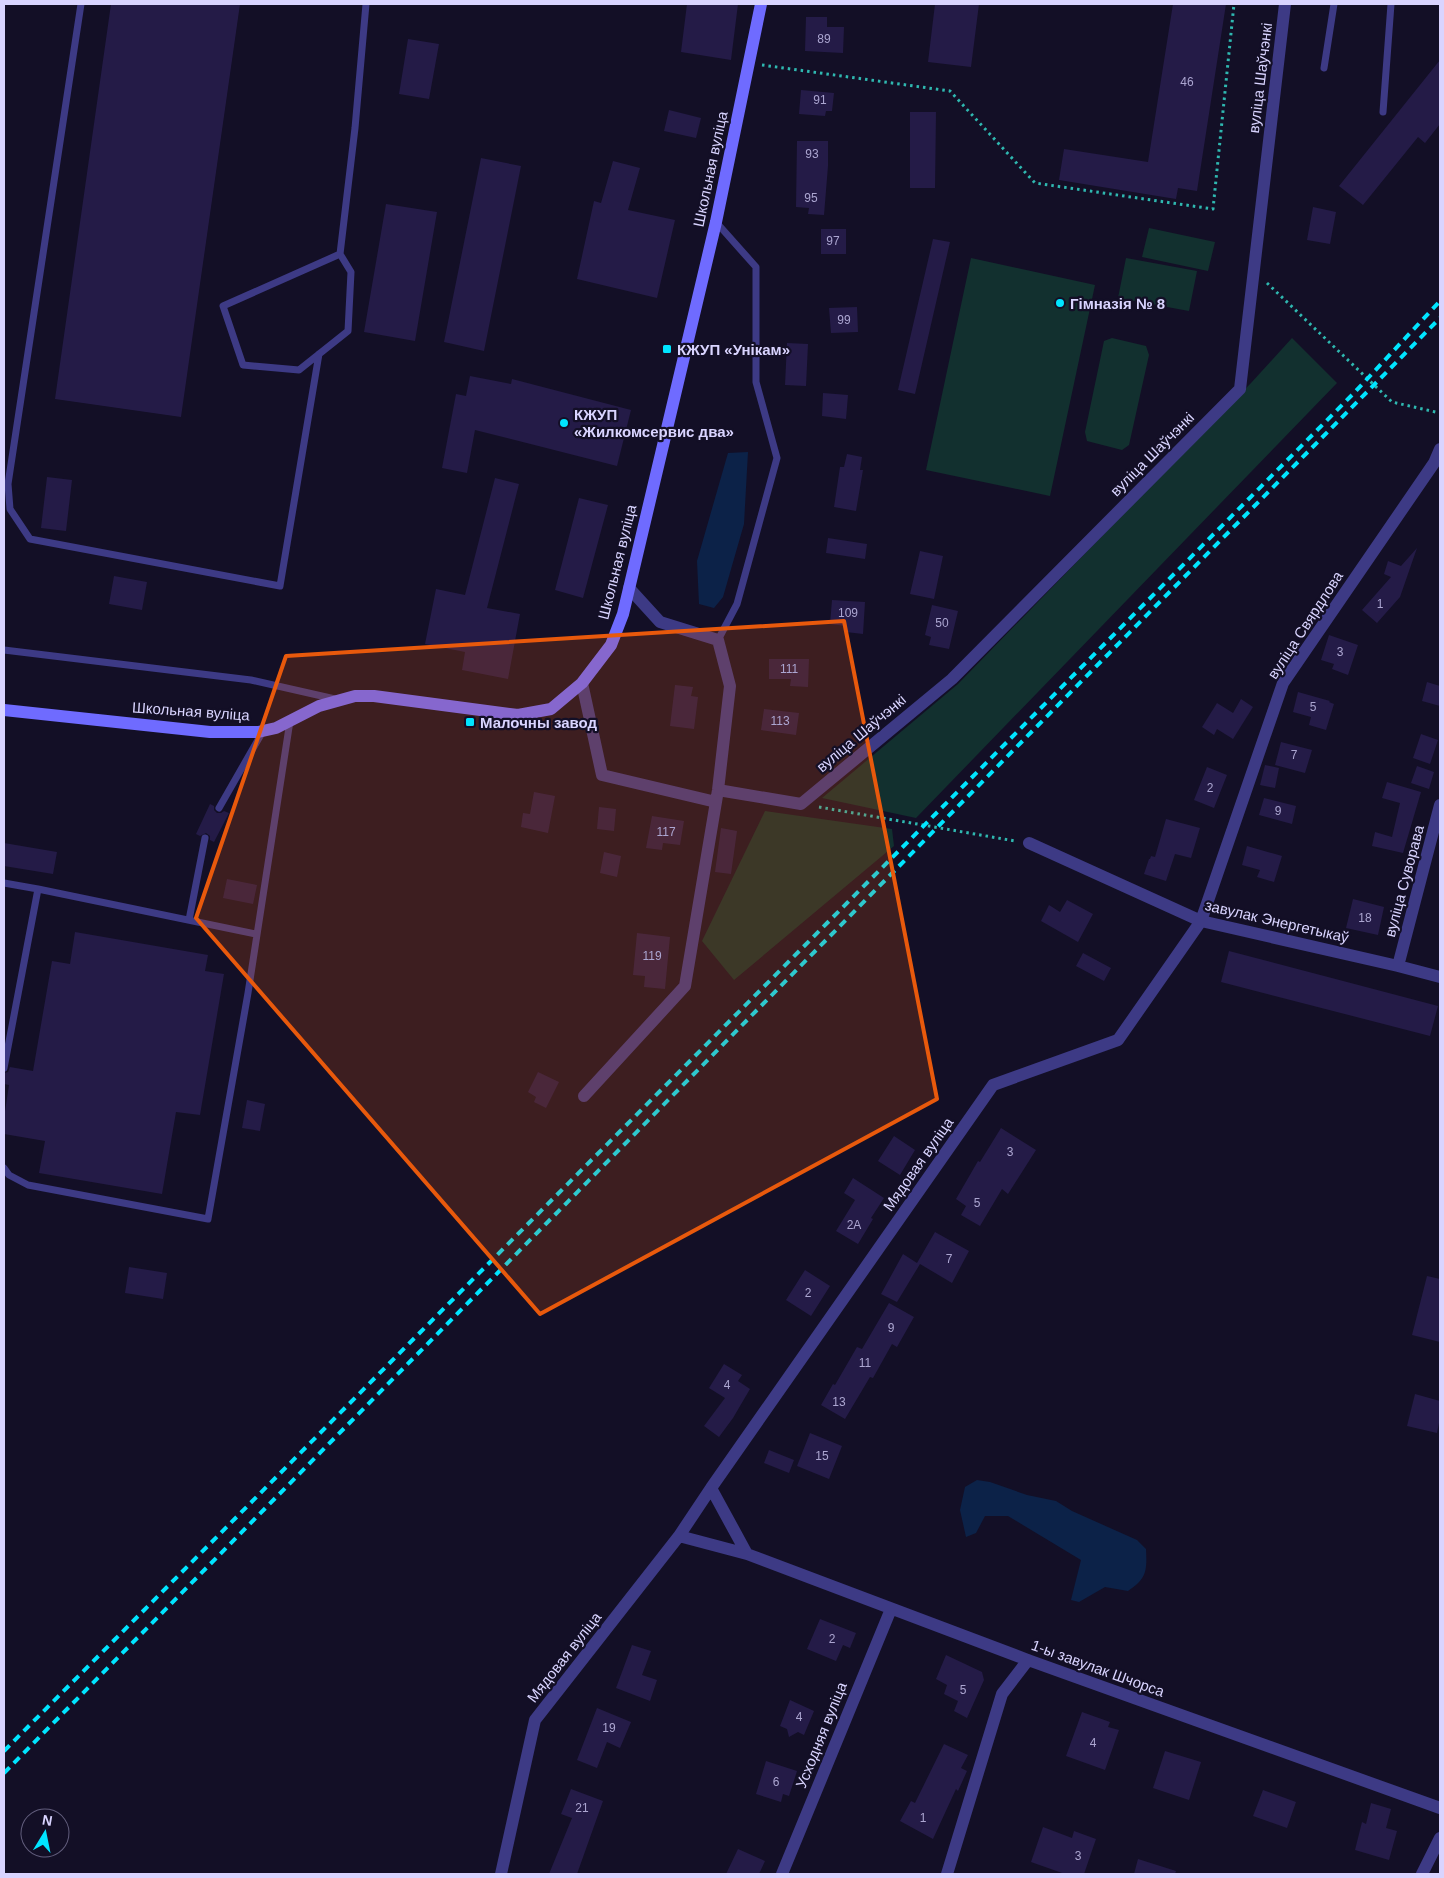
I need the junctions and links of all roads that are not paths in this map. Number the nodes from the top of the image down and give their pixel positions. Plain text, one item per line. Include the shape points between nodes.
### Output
1 (81, 4) edge
2 (366, 4) edge
3 (761, 4) edge
4 (1285, 4) edge
5 (1334, 4) edge
6 (1391, 4) edge
7 (1324, 68) dead end
8 (1384, 112) dead end
9 (716, 222) junction
10 (340, 254) junction
11 (319, 354) junction
12 (1440, 449) edge
13 (629, 588) junction
14 (718, 640) junction
15 (4, 650) edge
16 (582, 684) junction
17 (338, 700) junction
18 (4, 710) edge
19 (290, 721) junction
20 (263, 731) junction
21 (717, 796) junction
22 (1440, 805) edge
23 (219, 808) dead end
24 (205, 838) dead end
25 (1029, 843) road end
26 (4, 883) edge
27 (38, 889) junction
28 (190, 920) junction
29 (1201, 921) junction
30 (256, 934) junction
31 (1398, 966) junction
32 (1440, 977) edge
33 (4, 1068) edge
34 (584, 1096) dead end
35 (4, 1168) edge
36 (711, 1488) junction
37 (679, 1536) junction
38 (747, 1554) junction
39 (891, 1609) junction
40 (1028, 1660) junction
41 (1440, 1808) edge
42 (1440, 1838) edge
43 (500, 1874) edge
44 (782, 1874) edge
45 (947, 1874) edge
46 (1422, 1874) edge

1 - 11 lane via 8,484 10,509 30,539 280,586
2 - 10 lane
3 - 9 street, Школьная вуліца
4 - 21 street, вуліца Шаўчэнкі via 1240,389 952,679 801,804
5 - 7 lane
6 - 8 lane
9 - 13 street, Школьная вуліца
9 - 14 lane via 756,267 756,382 777,458 737,604
10 - 11 lane via 351,272 348,331
10 - 11 lane via 223,306 243,365 299,370
12 - 29 street, вуліца Свярдлова via 1434,463 1283,683
13 - 14 street via 660,622
13 - 16 street, Школьная вуліца via 611,645
14 - 21 street via 730,686
15 - 17 lane via 251,680
16 - 17 street, Школьная вуліца via 551,709 518,715 374,696
16 - 21 street via 602,776
17 - 19 street, Школьная вуліца
18 - 20 street, Школьная вуліца via 210,732
19 - 20 street, Школьная вуліца
19 - 30 lane
20 - 23 lane
21 - 34 street via 685,986
22 - 31 street, вуліца Суворава
24 - 28 lane
25 - 29 street, завулак Энергетыкаў
26 - 27 lane
27 - 28 lane
27 - 33 lane
28 - 30 lane
29 - 31 street, завулак Энергетыкаў
29 - 36 street, Мядовая вуліца via 1118,1040 993,1085
30 - 35 lane via 208,1219 28,1185 9,1175
31 - 32 street, завулак Энергетыкаў
36 - 37 street, Мядовая вуліца
36 - 38 street
37 - 38 street, 1-ы завулак Шчорса
37 - 43 street, Мядовая вуліца via 535,1720
38 - 39 street, 1-ы завулак Шчорса
39 - 40 street, 1-ы завулак Шчорса
39 - 44 street, Усходняя вуліца
40 - 41 street, 1-ы завулак Шчорса
40 - 45 street via 1002,1694
42 - 46 street

